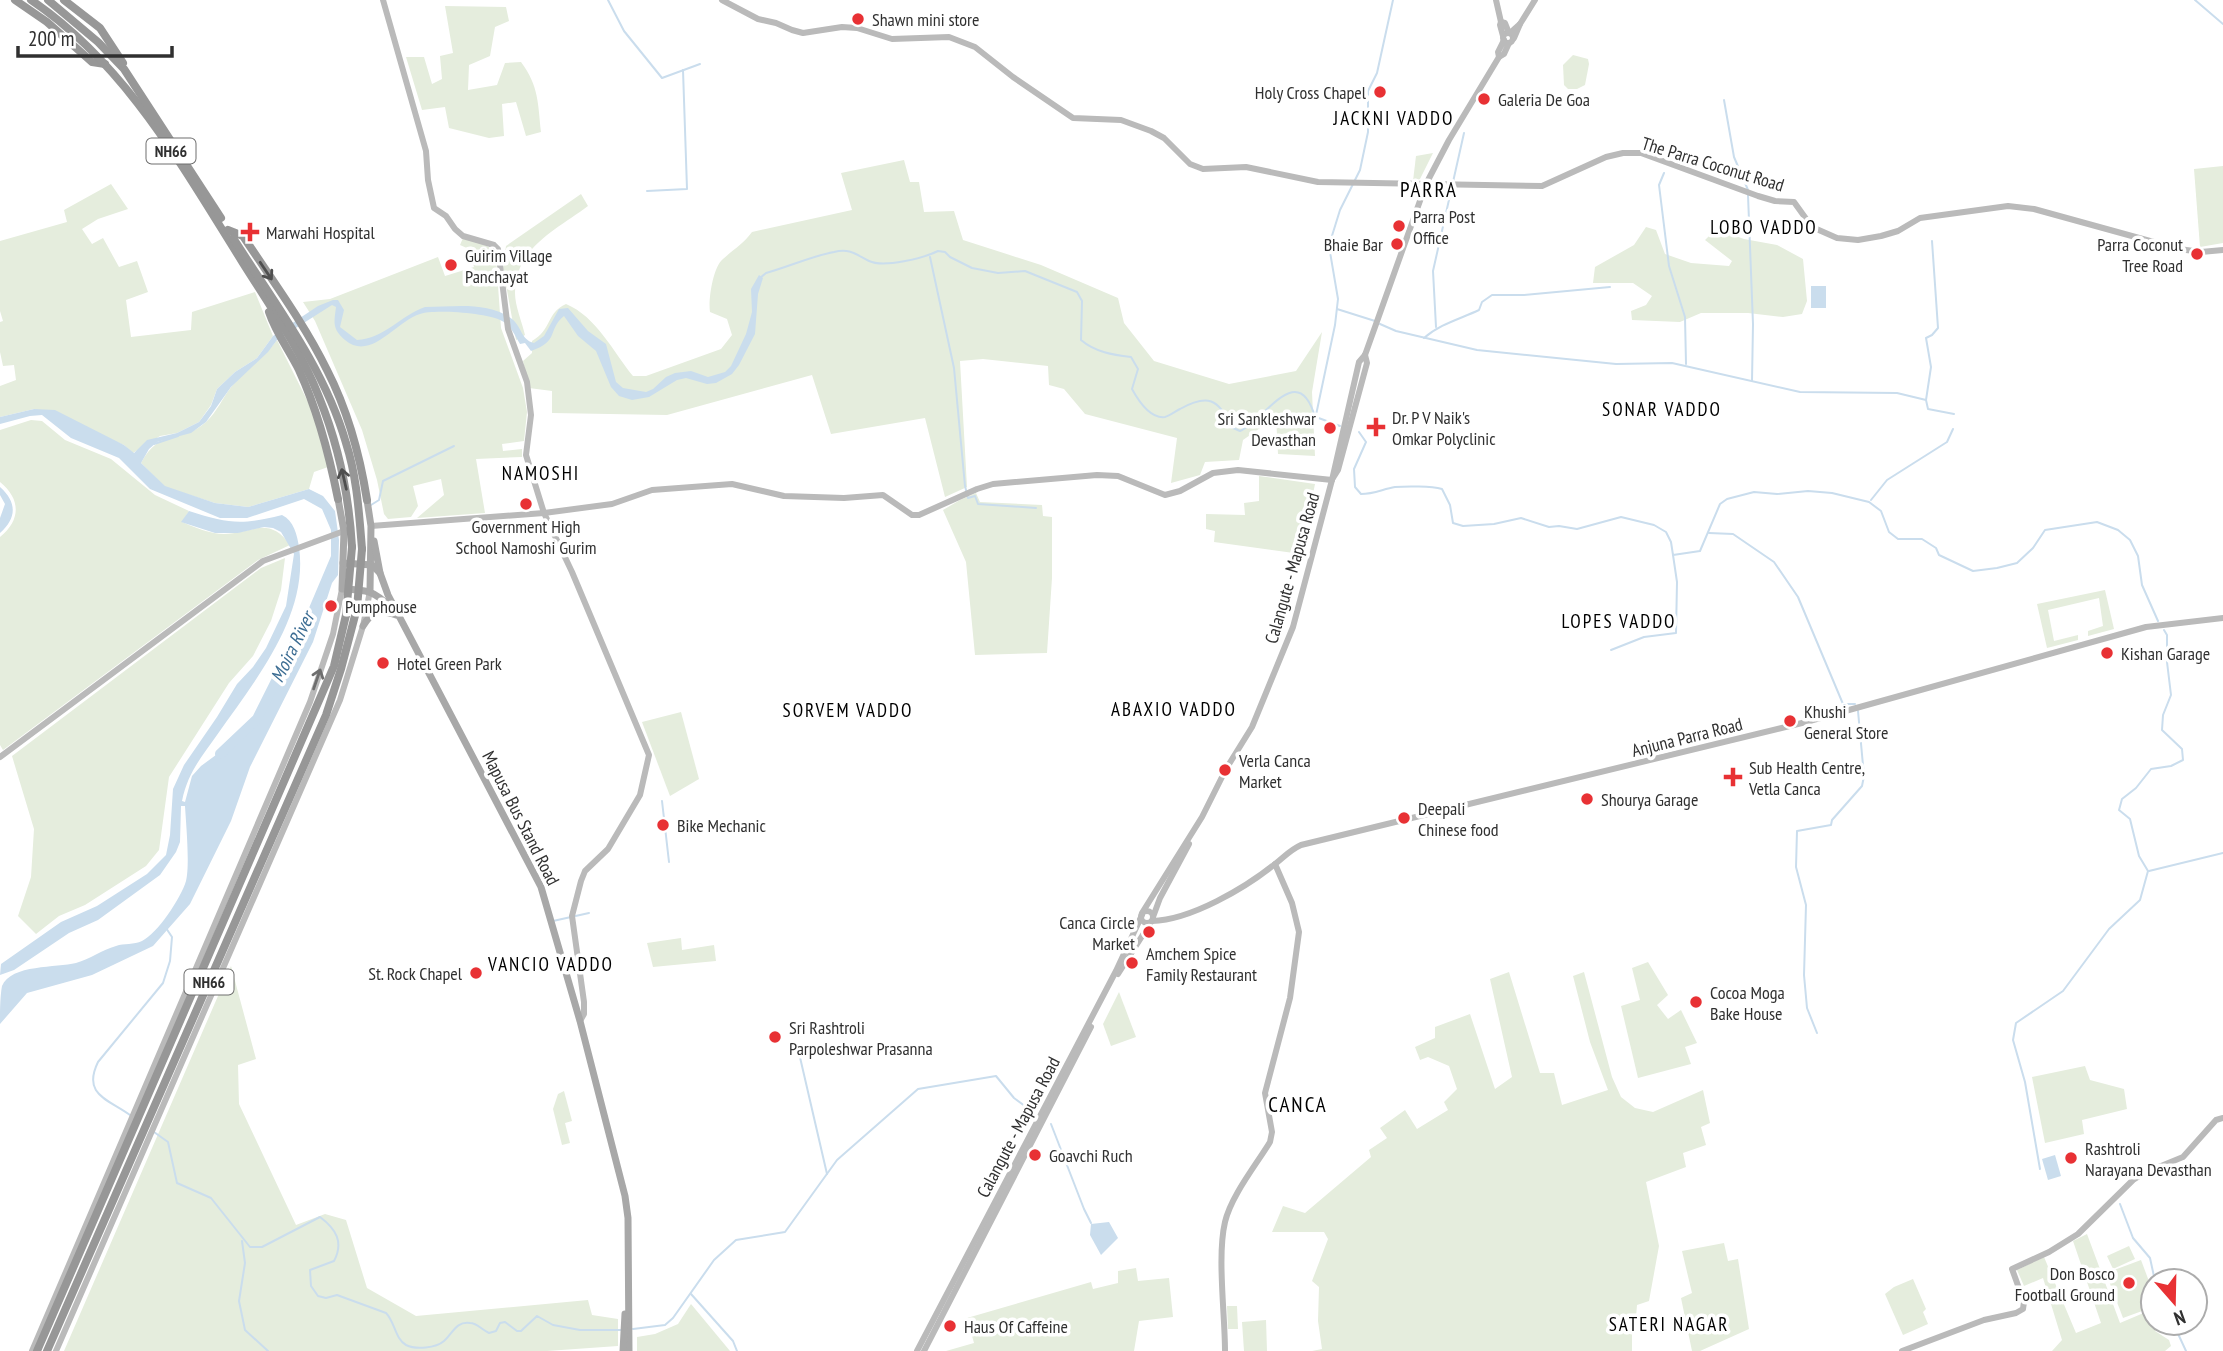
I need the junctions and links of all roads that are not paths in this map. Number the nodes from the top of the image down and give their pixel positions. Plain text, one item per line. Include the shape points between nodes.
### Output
1 (15, 0) edge
2 (31, 0) edge
3 (48, 0) edge
4 (64, 0) edge
5 (383, 0) edge
6 (722, 0) edge
7 (1496, 0) edge
8 (1535, 0) edge
9 (1508, 37) junction
10 (105, 64) junction
11 (124, 69) junction
12 (1426, 184) junction
13 (228, 230) junction
14 (2223, 250) edge
15 (266, 300) junction
16 (1332, 480) junction
17 (338, 499) joint
18 (367, 499) joint
19 (544, 513) junction
20 (372, 530) junction
21 (341, 532) junction
22 (343, 563) junction
23 (372, 565) junction
24 (380, 573) junction
25 (342, 589) junction
26 (370, 591) junction
27 (400, 617) junction
28 (2223, 618) edge
29 (363, 626) junction
30 (1244, 741) junction
31 (0, 757) edge
32 (1275, 864) junction
33 (1149, 916) junction
34 (580, 1021) junction
35 (2223, 1118) edge
36 (32, 1351) edge
37 (37, 1351) edge
38 (47, 1351) edge
39 (56, 1351) edge
40 (626, 1351) edge
41 (917, 1351) edge
42 (924, 1351) edge
43 (1225, 1351) edge
44 (1902, 1351) edge

1 - 10 highway via 92,62
2 - 10 highway, NH66
3 - 11 highway, NH66
4 - 11 highway via 100,28
5 - 19 street via 426,151 433,208 463,236 498,249 508,329 527,382 531,415 526,455
6 - 12 street, The Parra Coconut Road via 758,19 803,33 842,27 892,39 949,37 975,47 1073,118 1121,120 1151,131 1190,164 1203,169 1246,167 1318,182
7 - 9 street
8 - 9 street, Calangute - Mapusa Road
9 - 12 street, Calangute - Mapusa Road via 1504,54
10 - 15 highway, NH66 via 138,100
11 - 13 highway, NH66
12 - 14 street, The Parra Coconut Road via 1542,186 1606,157 1641,153 1758,196 1794,202 1812,228 1837,238 1881,236 1920,218 2008,206 2034,209 2179,250
12 - 16 street, Calangute - Mapusa Road via 1359,362
13 -> 18 highway via 243,236 328,371
13 - 38 highway, NH66, bridge via 315,367 346,443 362,549 357,608 326,715
15 - 17 highway via 274,328 317,414
37 -> 15 highway, NH66, bridge via 334,666 346,615 352,547 347,490 328,420 308,371
16 - 19 street via 1238,470 1213,473 1165,495 1118,476 1013,481 977,489 927,513 912,515 883,495 784,496 732,484 652,490 612,504
16 - 30 street, Calangute - Mapusa Road via 1293,626
17 - 21 main road
18 - 20 main road
19 - 20 street
19 - 34 street via 649,755 640,795 608,849 580,881 572,916 584,1003
20 - 23 main road
20 - 24 main road
21 - 22 main road
21 - 31 street via 263,561
22 - 23 main road
22 - 25 main road
23 - 24 main road
23 - 26 main road
24 - 27 main road, Mapusa Bus Stand Road
25 - 26 main road
36 -> 25 street via 310,702
26 - 27 main road
26 - 29 street
27 - 29 main road via 375,612
27 - 34 main road, Mapusa Bus Stand Road via 541,887
28 - 32 street, Anjuna Parra Road via 2146,627 1806,722 1301,845
29 - 39 street via 340,700
30 - 33 street, Calangute - Mapusa Road
30 - 33 street, Calangute - Mapusa Road
32 - 33 street, Anjuna Parra Road via 1210,905 1173,916
32 - 43 street via 1299,932 1290,999 1265,1093 1270,1142 1224,1223
33 - 41 street, Calangute - Mapusa Road
33 - 42 street, Calangute - Mapusa Road
34 - 40 main road, Mapusa Bus Stand Road via 625,1196
35 - 44 street via 2183,1157 2133,1180 2078,1234 2012,1269 2023,1309

